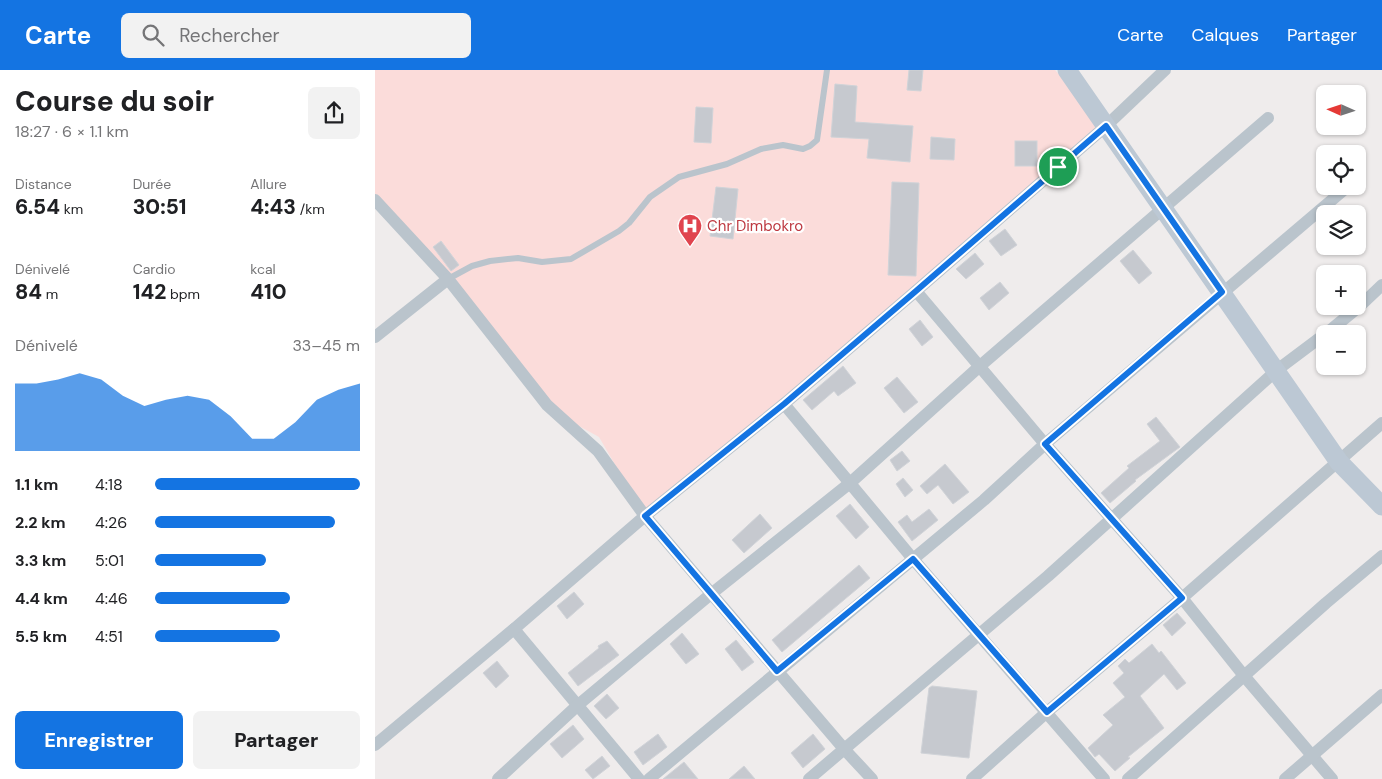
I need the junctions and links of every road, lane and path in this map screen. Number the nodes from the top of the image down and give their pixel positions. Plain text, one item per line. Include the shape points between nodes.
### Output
1 (827, 70) edge
2 (1067, 70) edge
3 (1165, 70) edge
4 (1268, 118) dead end
5 (1106, 126) junction
6 (1338, 195) edge
7 (375, 200) edge
8 (1163, 207) junction
9 (448, 279) junction
10 (1382, 285) edge
11 (916, 291) junction
12 (1222, 292) junction
13 (375, 337) edge
14 (981, 366) junction
15 (1277, 370) junction
16 (784, 404) junction
17 (1382, 423) edge
18 (1045, 444) junction
19 (1339, 462) junction
20 (850, 483) junction
21 (1382, 506) edge
22 (645, 516) junction
23 (1111, 519) junction
24 (1382, 556) edge
25 (913, 559) junction
26 (711, 594) junction
27 (1182, 598) junction
28 (514, 629) junction
29 (980, 635) junction
30 (777, 671) junction
31 (1245, 677) junction
32 (1382, 695) edge
33 (578, 705) junction
34 (1047, 712) junction
35 (375, 745) edge
36 (845, 750) junction
37 (1312, 756) junction
38 (498, 779) edge
39 (639, 779) edge
40 (649, 779) edge
41 (809, 779) edge
42 (872, 779) edge
43 (971, 779) edge
44 (1104, 779) edge
45 (1128, 779) edge
46 (1285, 779) edge
47 (1332, 779) edge

1 - 9 lane via 817,140 810,146 803,149 783,145 761,149 727,164 679,177 650,197 619,231 571,259 542,262 518,258 498,260 472,266
2 - 5 main road
3 - 5 street
4 - 8 street
5 - 8 main road
5 - 11 street
6 - 12 street
7 - 9 street
8 - 12 main road
8 - 14 street
9 - 13 street
9 - 22 street via 547,405 598,451
10 - 15 street via 1361,306
11 - 14 street
11 - 16 street
12 - 15 main road
12 - 18 street
14 - 18 street
14 - 20 street
15 - 19 main road
15 - 23 street
16 - 20 street
16 - 22 street
17 - 19 street
18 - 23 street
18 - 25 street
19 - 21 main road
19 - 27 street
20 - 25 street
20 - 26 street
22 - 26 street
22 - 28 street
23 - 27 street
23 - 29 street
24 - 31 street
25 - 29 street
25 - 30 street
26 - 30 street
26 - 33 street
27 - 31 street
27 - 34 street
28 - 33 street
28 - 35 street
29 - 34 street
29 - 36 street
30 - 36 street
30 - 40 street
31 - 37 street
31 - 45 street
32 - 37 street
33 - 38 street
33 - 39 street
34 - 43 street
34 - 44 street
36 - 41 street
36 - 42 street
37 - 46 street
37 - 47 street

